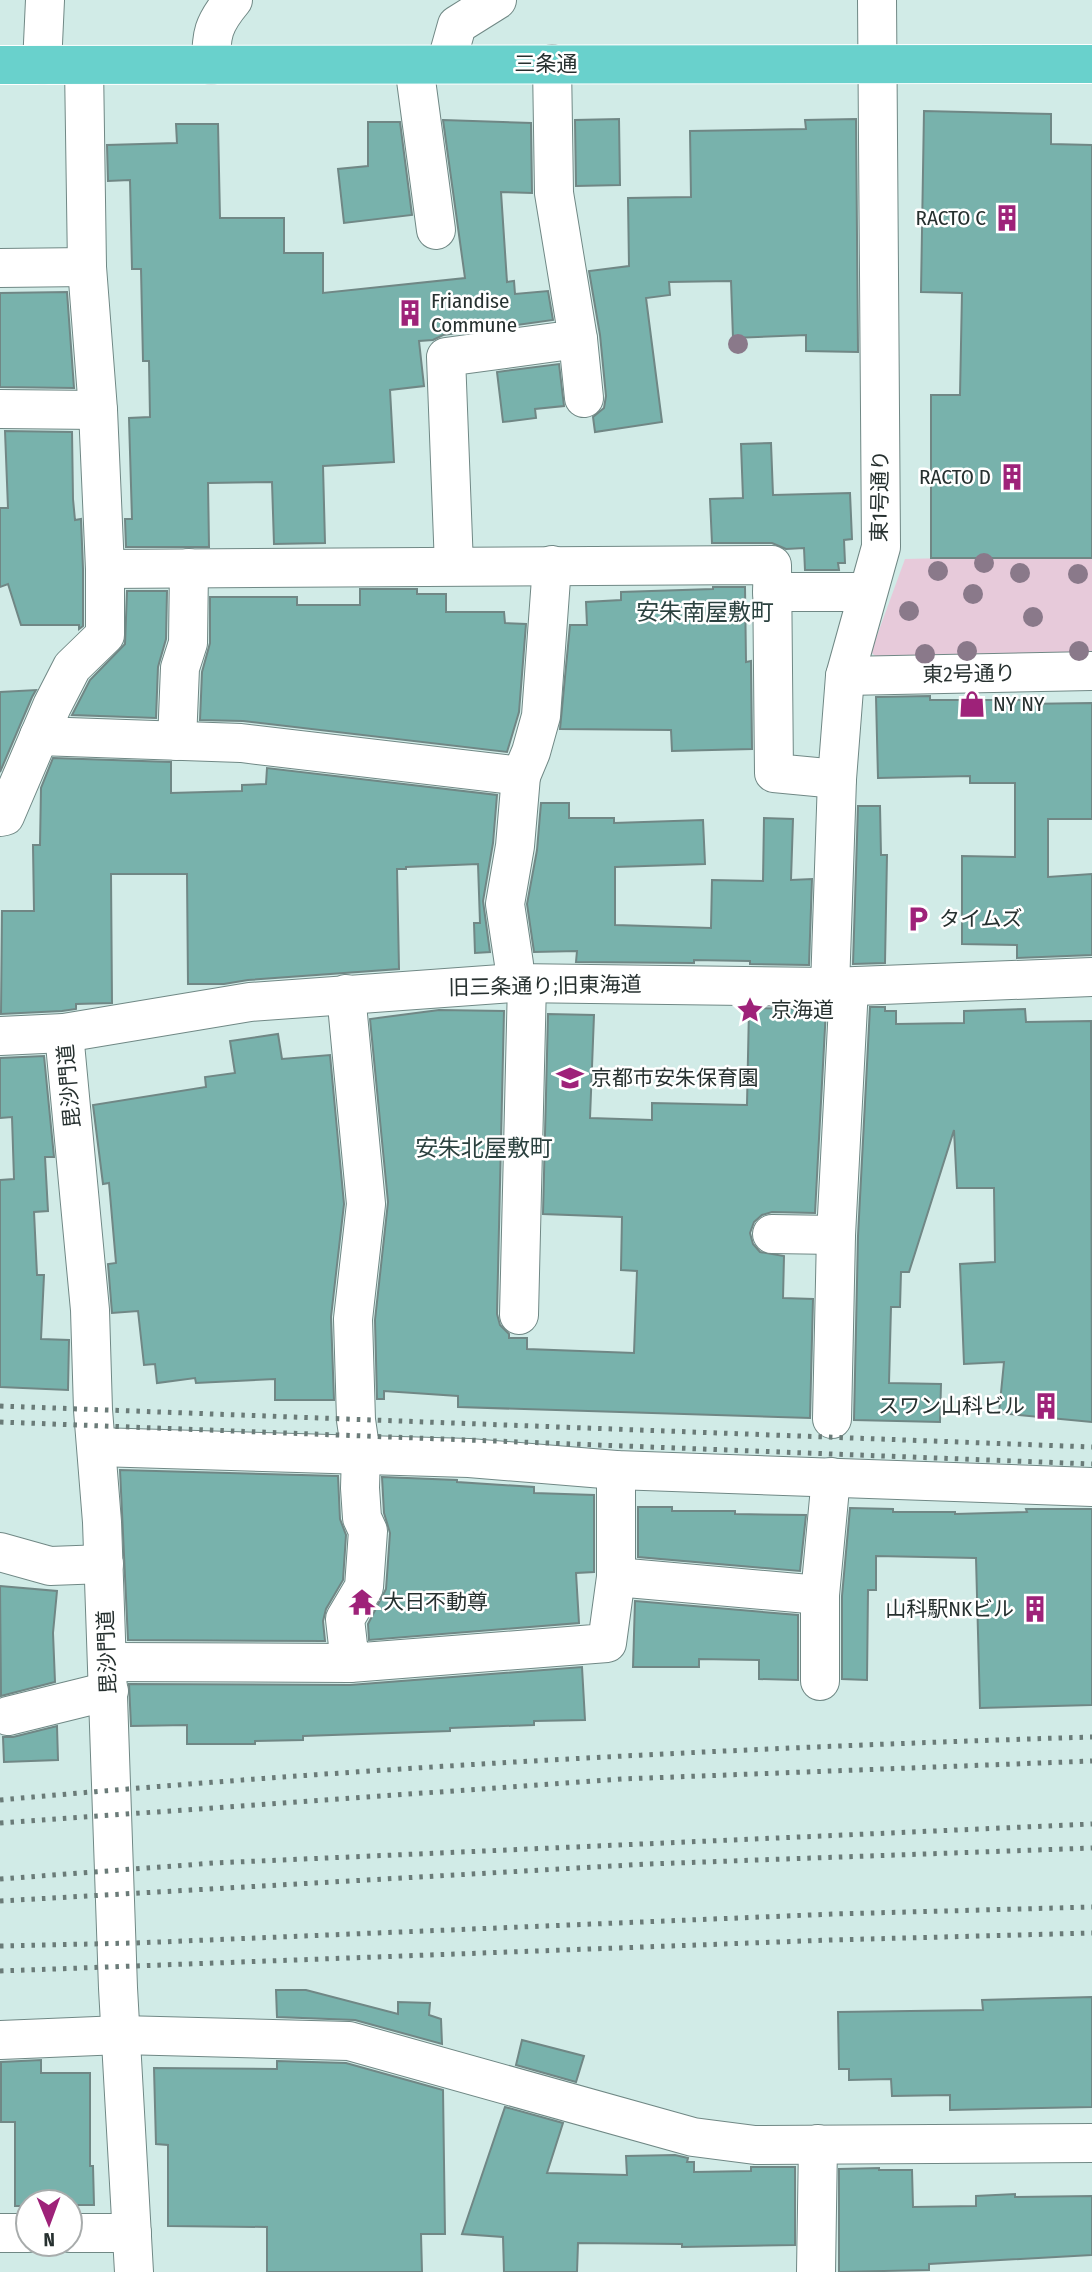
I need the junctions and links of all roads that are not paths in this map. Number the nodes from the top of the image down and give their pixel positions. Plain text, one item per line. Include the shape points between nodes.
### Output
1 (45, 0) edge
2 (233, 0) edge
3 (497, 0) edge
4 (877, 0) edge
5 (552, 64) junction
6 (878, 64) junction
7 (1092, 64) edge
8 (0, 65) edge
9 (42, 65) junction
10 (84, 65) junction
11 (211, 65) junction
12 (430, 65) junction
13 (436, 230) dead end
14 (87, 267) junction
15 (0, 268) edge
16 (578, 339) junction
17 (584, 398) dead end
18 (0, 410) edge
19 (98, 410) junction
20 (552, 565) junction
21 (454, 566) junction
22 (190, 568) junction
23 (104, 569) junction
24 (772, 592) junction
25 (867, 592) junction
26 (1092, 671) edge
27 (845, 676) junction
28 (39, 736) junction
29 (177, 741) junction
30 (521, 776) junction
31 (837, 779) junction
32 (2, 826) edge
33 (1092, 977) edge
34 (520, 983) junction
35 (840, 987) junction
36 (346, 994) junction
37 (64, 1033) junction
38 (0, 1037) edge
39 (772, 1234) dead end
40 (836, 1235) junction
41 (519, 1315) dead end
42 (832, 1419) dead end
43 (97, 1447) junction
44 (361, 1454) junction
45 (616, 1470) junction
46 (831, 1477) junction
47 (1092, 1487) edge
48 (0, 1552) edge
49 (104, 1564) junction
50 (616, 1577) junction
51 (820, 1595) junction
52 (350, 1663) junction
53 (108, 1676) junction
54 (820, 1681) dead end
55 (8, 1716) dead end
56 (121, 2035) junction
57 (0, 2040) edge
58 (1092, 2143) edge
59 (818, 2144) junction
60 (84, 2233) edge
61 (132, 2233) junction
62 (134, 2272) edge
63 (816, 2272) edge

1 - 9 street
2 - 11 street via 217,19
3 - 12 street via 457,25
4 - 6 street, 東1号通り
5 - 6 main road, 三条通
5 - 12 main road, 三条通
5 - 16 street via 554,193
6 - 7 main road, 三条通
6 - 25 street, 東1号通り via 881,547
8 - 9 main road, 三条通
9 - 10 main road, 三条通
10 - 11 main road, 三条通
10 - 14 street
11 - 12 main road, 三条通
12 - 13 street
14 - 15 street
14 - 19 street
16 - 17 street
16 - 21 street via 446,357
18 - 19 street
19 - 23 street
20 - 21 street
20 - 24 street via 772,565
20 - 30 street via 541,716
21 - 22 street
22 - 23 street
22 - 29 street via 188,643 180,668
23 - 28 street via 105,635 72,667
24 - 25 street
24 - 31 street via 774,773
25 - 27 street, 東1号通り
26 - 27 street, 東2号通り
27 - 31 street, 東1号通り
28 - 29 street
28 - 32 street
29 - 30 street via 241,743
30 - 34 street via 505,904
31 - 35 street, 東1号通り
33 - 35 street, 旧三条通り;旧東海道
34 - 35 street, 旧三条通り;旧東海道
34 - 36 street, 旧三条通り;旧東海道
34 - 41 street
35 - 40 street, 東1号通り
36 - 37 street, 旧三条通り;旧東海道 via 250,1002
36 - 44 street via 366,1194 353,1319
37 - 38 street, 旧三条通り;旧東海道
37 - 43 street, 毘沙門道 via 90,1310
39 - 40 street
40 - 42 street, 東1号通り
43 - 44 street
43 - 49 street, 毘沙門道
44 - 45 street
44 - 52 street via 362,1518 368,1531 364,1587 345,1619
45 - 46 street
45 - 50 street
46 - 47 street
46 - 51 street
48 - 49 street via 50,1566
49 - 53 street, 毘沙門道
50 - 51 street
50 - 52 street via 607,1643
51 - 54 street
52 - 53 street
53 - 55 street
53 - 56 street, 毘沙門道
56 - 57 street
56 - 59 street via 349,2041 693,2137 755,2145
56 - 61 street, 毘沙門道
58 - 59 street
59 - 63 street
60 - 61 street
61 - 62 street, 毘沙門道

